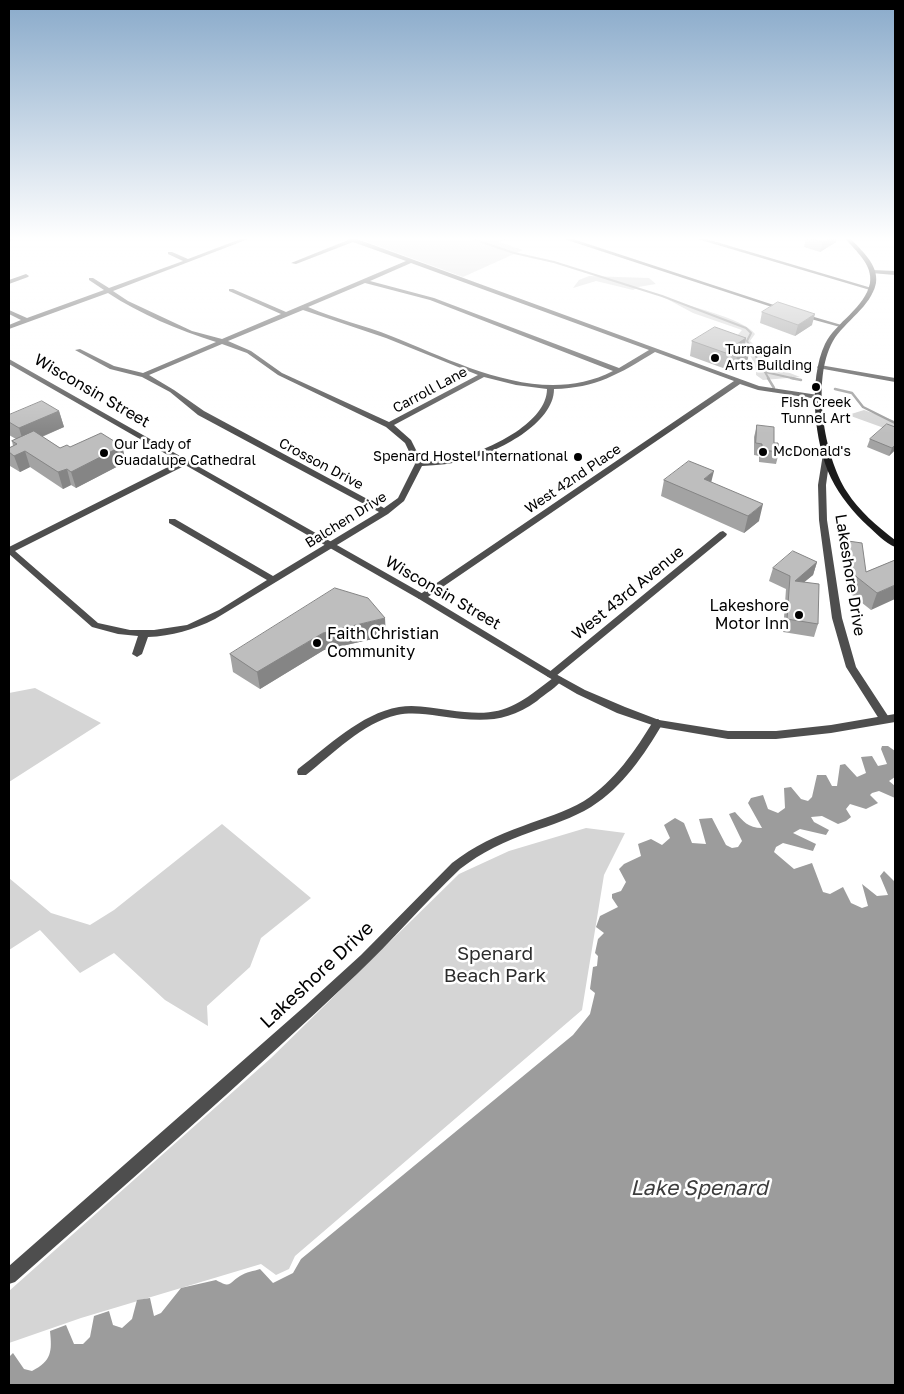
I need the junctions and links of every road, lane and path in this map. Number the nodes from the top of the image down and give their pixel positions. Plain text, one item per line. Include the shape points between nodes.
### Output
1 (74, 303) edge
2 (132, 303) edge
3 (261, 303) edge
4 (311, 303) edge
5 (443, 303) edge
6 (526, 303) edge
7 (764, 303) edge
8 (861, 303) edge
9 (302, 307) junction
10 (9, 312) edge
11 (286, 314) junction
12 (26, 320) junction
13 (842, 326) junction
14 (9, 327) edge
15 (222, 342) junction
16 (78, 350) dead end
17 (654, 350) junction
18 (9, 362) edge
19 (820, 367) junction
20 (619, 371) junction
21 (144, 375) junction
22 (482, 376) junction
23 (895, 380) edge
24 (739, 381) junction
25 (550, 386) junction
26 (818, 397) junction
27 (389, 425) junction
28 (826, 456) junction
29 (186, 462) junction
30 (420, 464) junction
31 (822, 484) junction
32 (838, 484) junction
33 (385, 512) junction
34 (172, 521) dead end
35 (723, 534) dead end
36 (895, 544) edge
37 (330, 545) junction
38 (9, 551) edge
39 (274, 580) junction
40 (422, 597) junction
41 (144, 633) junction
42 (137, 654) dead end
43 (555, 677) junction
44 (895, 718) edge
45 (885, 720) junction
46 (658, 723) junction
47 (302, 772) dead end
48 (9, 1276) edge

1 - 12 street
2 - 15 street via 190,332
3 - 11 street
4 - 9 street
5 - 20 street
6 - 17 street
7 - 13 street
8 - 13 main road
9 - 11 street
9 - 22 street via 325,318 385,336
10 - 12 street
11 - 15 street
12 - 14 street
13 - 19 main road via 829,342
15 - 21 street
15 - 27 street via 249,352 280,374
16 - 21 street, Crosson Drive via 112,368
17 - 20 street
17 - 24 street
18 - 29 street, Wisconsin Street
19 - 23 street
19 - 26 main road
20 - 25 street via 597,381
21 - 33 street, Crosson Drive via 201,413
22 - 25 street via 501,382
22 - 27 street, Carroll Lane
24 - 26 street via 778,392
24 - 40 street, West 42nd Place
25 - 30 street via 553,395 548,406 539,418 520,432 472,456
26 - 28 main road
27 - 30 street via 408,442
28 - 31 street, Lakeshore Drive
28 - 32 main road
29 - 37 street, Wisconsin Street
29 - 38 street
30 - 33 street, Balchen Drive via 401,500
31 - 32 street via 827,480
31 - 45 street, Lakeshore Drive via 823,520 843,644 851,667
32 - 36 main road via 856,508
33 - 37 street, Balchen Drive
34 - 39 street
35 - 43 street, West 43rd Avenue
37 - 39 street, Balchen Drive
37 - 40 street, Wisconsin Street
38 - 41 street, Balchen Drive via 95,625 112,631
39 - 41 street, Balchen Drive via 188,627
40 - 43 street, Wisconsin Street
41 - 42 street
43 - 46 street, Wisconsin Street via 621,710
43 - 47 street, West 43rd Avenue via 521,707 503,714 483,718 427,709 384,715
44 - 45 street, Wisconsin Street
45 - 46 street, Wisconsin Street via 776,735 728,735
46 - 48 street, Lakeshore Drive via 638,756 594,799 574,811 480,848 456,866 353,969 157,1148

